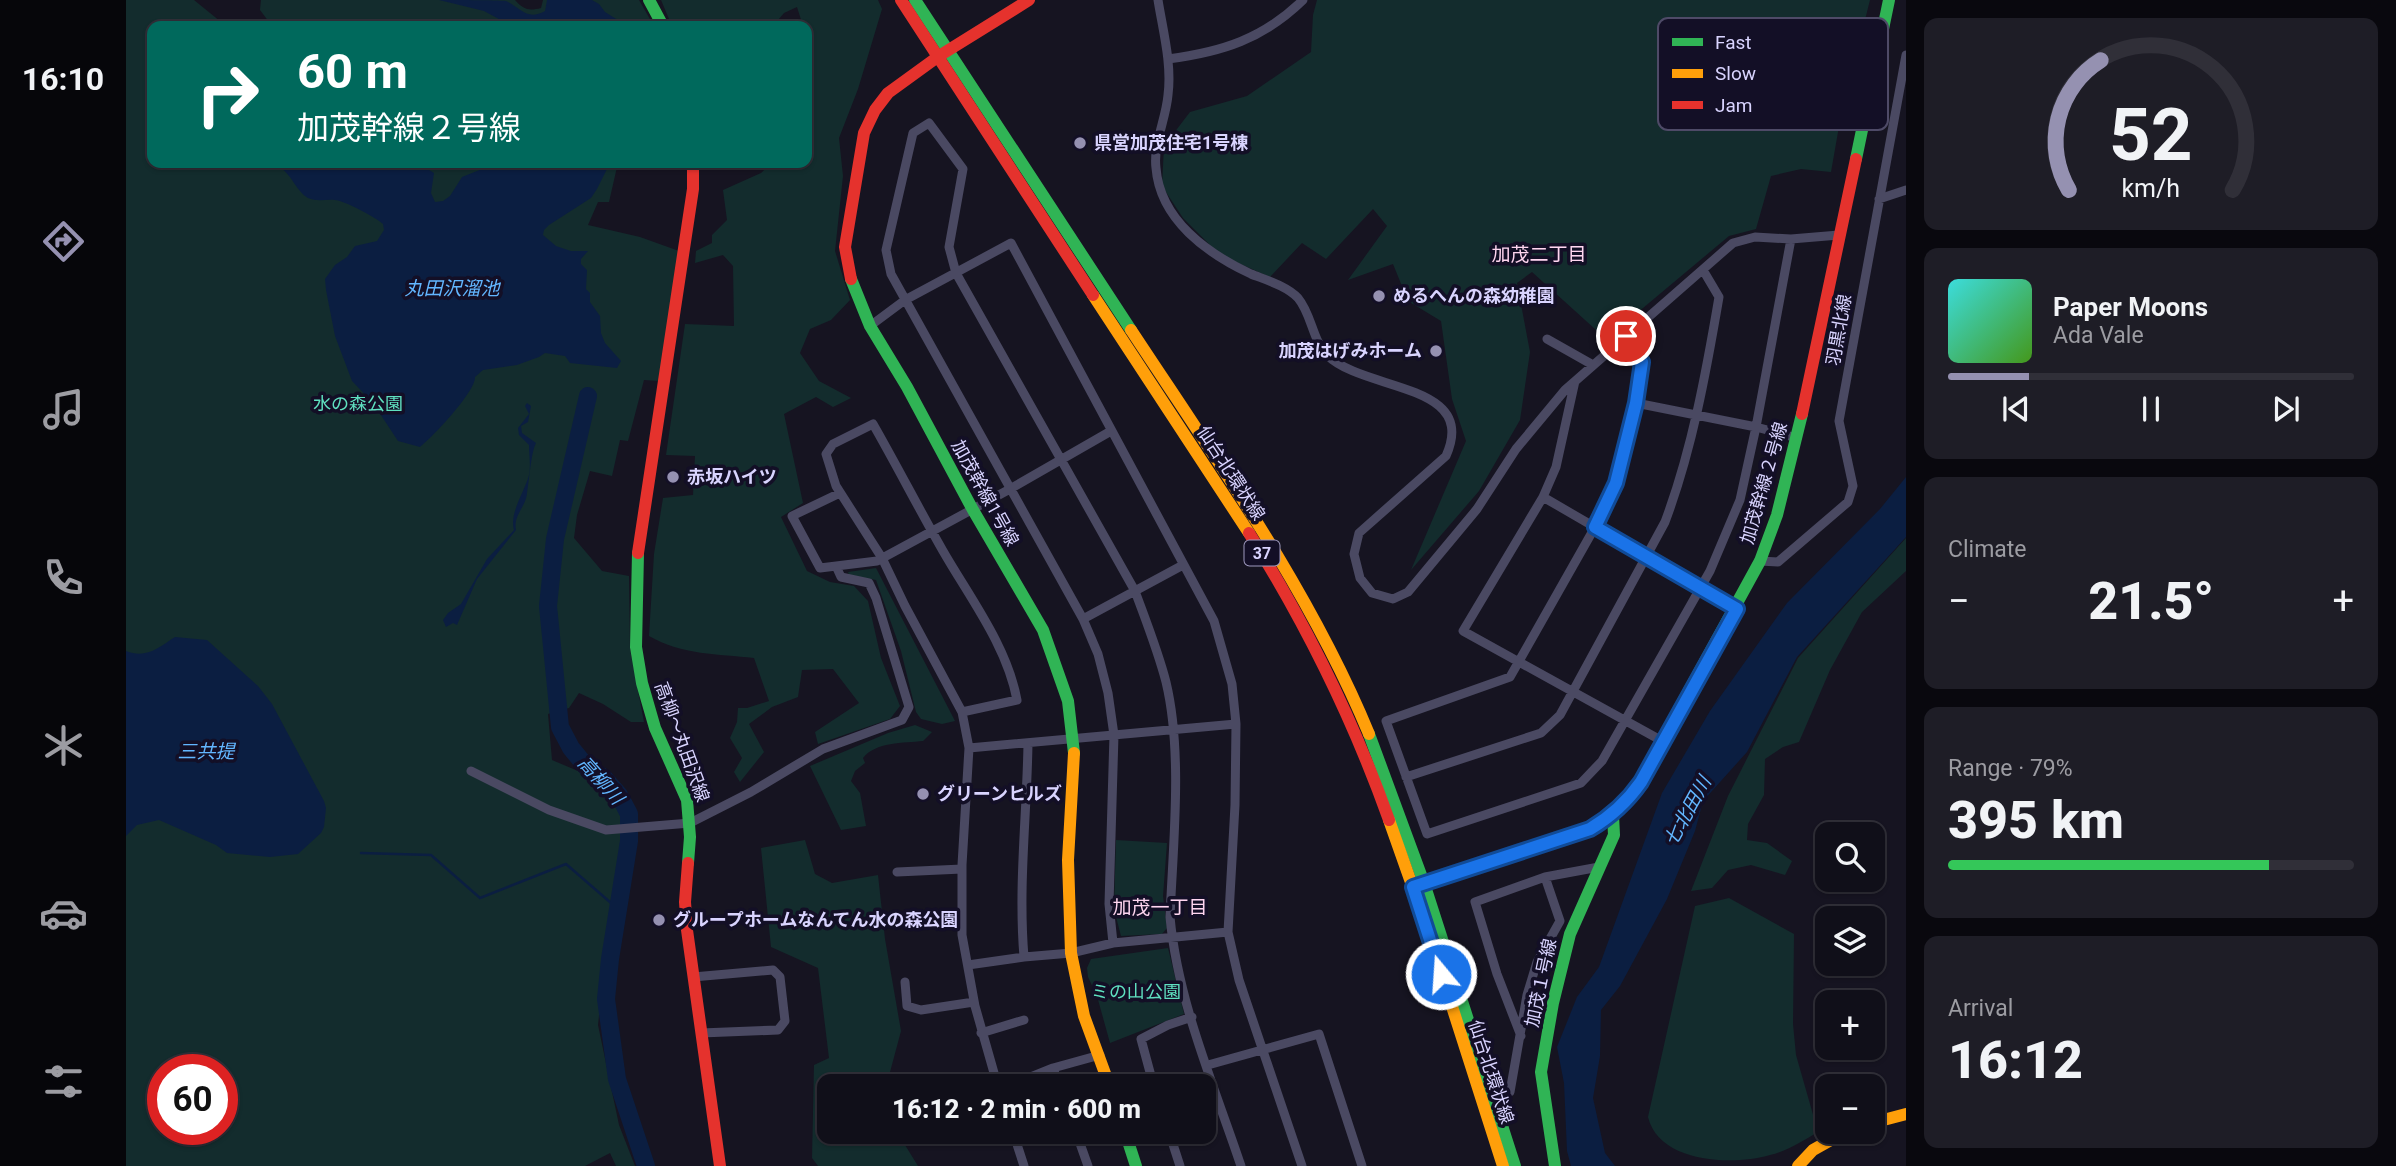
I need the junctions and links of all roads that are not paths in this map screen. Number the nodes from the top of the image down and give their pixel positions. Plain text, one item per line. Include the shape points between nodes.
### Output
1 (649, 0) edge
2 (901, 0) edge
3 (915, 0) edge
4 (1029, 0) edge
5 (1303, 0) edge
6 (1889, 0) edge
7 (1161, 1) edge
8 (1885, 18) edge
9 (660, 21) edge
10 (944, 53) junction
11 (1906, 55) edge
12 (1168, 60) junction
13 (1861, 130) edge
14 (693, 168) edge
15 (1906, 190) edge
16 (1879, 199) junction
17 (1839, 236) junction
18 (1791, 239) junction
19 (1703, 270) junction
20 (956, 273) junction
21 (905, 300) junction
22 (870, 326) junction
23 (1626, 336) junction
24 (1547, 339) dead end
25 (1593, 365) junction
26 (1575, 381) junction
27 (1636, 403) junction
28 (1696, 416) junction
29 (1756, 427) junction
30 (1111, 431) junction
31 (1797, 438) junction
32 (1062, 459) junction
33 (1010, 489) junction
34 (841, 493) junction
35 (1543, 497) junction
36 (973, 510) junction
37 (1595, 527) junction
38 (932, 532) junction
39 (1647, 557) junction
40 (882, 558) junction
41 (1760, 561) junction
42 (1183, 565) junction
43 (836, 566) junction
44 (1700, 587) junction
45 (1135, 591) junction
46 (1737, 609) junction
47 (1083, 620) junction
48 (1517, 662) junction
49 (1571, 692) junction
50 (962, 712) junction
51 (1623, 722) junction
52 (1236, 724) junction
53 (1173, 728) junction
54 (1114, 734) junction
55 (1074, 740) junction
56 (1664, 742) junction
57 (1028, 743) junction
58 (969, 748) junction
59 (471, 771) dead end
60 (1406, 777) junction
61 (1613, 815) junction
62 (690, 824) junction
63 (1599, 867) junction
64 (962, 869) junction
65 (897, 872) dead end
66 (1545, 877) junction
67 (1419, 885) junction
68 (1228, 932) junction
69 (1172, 939) junction
70 (1113, 943) junction
71 (1072, 953) junction
72 (1024, 957) junction
73 (968, 965) junction
74 (693, 977) junction
75 (905, 982) dead end
76 (974, 1002) junction
77 (1192, 1017) junction
78 (1024, 1020) dead end
79 (701, 1033) junction
80 (981, 1033) junction
81 (1521, 1036) junction
82 (1264, 1051) junction
83 (1100, 1055) junction
84 (1208, 1065) junction
85 (1053, 1068) junction
86 (994, 1074) edge
87 (1038, 1074) edge
88 (1055, 1074) edge
89 (1107, 1074) edge
90 (1150, 1074) edge
91 (1493, 1097) junction
92 (1906, 1114) edge
93 (1885, 1120) edge
94 (1017, 1144) edge
95 (1080, 1144) edge
96 (1129, 1144) edge
97 (1173, 1144) edge
98 (1824, 1144) edge
99 (720, 1166) edge
100 (1024, 1166) edge
101 (1088, 1166) edge
102 (1136, 1166) edge
103 (1180, 1166) edge
104 (1241, 1166) edge
105 (1302, 1166) edge
106 (1362, 1166) edge
107 (1503, 1166) edge
108 (1515, 1166) edge
109 (1555, 1166) edge
110 (1798, 1166) edge

1 - 9 street
2 - 10 street, 仙台北環状線 / 37
3 - 10 street, 仙台北環状線 / 37
4 - 10 street, 加茂幹線1号線
5 - 12 street via 1278,22 1246,40
6 - 8 street, 加茂幹線２号線
7 - 12 street
10 - 22 street, 加茂幹線1号線 via 888,93 864,133 845,247 852,285
10 - 67 street, 仙台北環状線 / 37 via 1144,375 1269,564 1342,703
11 - 16 street, 羽黒北線
12 - 26 street via 1168,94 1155,166 1162,196 1177,219 1217,257 1298,298 1318,342 1336,363 1431,398 1452,422 1453,441 1446,456 1359,533 1354,554 1360,578 1372,593 1392,599 1408,592 1477,509 1516,449
13 - 17 street, 加茂幹線２号線
14 - 62 street, 高柳～丸田沢線 via 674,328 637,562 636,647 655,728 687,800
15 - 16 street
16 - 41 street, 羽黒北線 via 1839,421 1853,486 1848,502 1778,562
17 - 18 street
17 - 31 street, 加茂幹線２号線
18 - 19 street via 1755,237 1733,243
18 - 29 street
19 - 23 street
19 - 28 street via 1719,298
20 - 21 street
20 - 21 street via 949,247 963,169 929,123 913,133 887,250 891,274
20 - 30 street via 1011,243
20 - 32 street
21 - 22 street
21 - 33 street
22 - 36 street, 加茂幹線1号線
23 - 25 street
23 - 27 street via 1642,362
24 - 25 street
25 - 26 street
26 - 35 street via 1556,467
27 - 28 street
27 - 37 street via 1616,483
28 - 29 street
28 - 39 street via 1677,491
29 - 31 street
29 - 44 street via 1740,500
30 - 32 street
30 - 42 street
31 - 41 street, 加茂幹線２号線
32 - 33 street
32 - 45 street
33 - 36 street
33 - 47 street
34 - 38 street via 826,454 833,444 873,424
34 - 40 street
34 - 43 street via 792,516 820,568
35 - 37 street
35 - 48 street via 1463,631
36 - 38 street
36 - 55 street, 加茂幹線1号線 via 1043,630 1068,701
37 - 39 street
37 - 48 street
38 - 40 street
38 - 50 street via 1001,653 1017,700
39 - 44 street
39 - 49 street
40 - 43 street
40 - 50 street
41 - 46 street, 加茂幹線２号線
42 - 45 street
42 - 52 street via 1214,621 1233,684
43 - 62 street via 841,577 869,583 873,590 909,707 902,720 823,749
44 - 46 street
44 - 51 street
45 - 47 street
45 - 53 street via 1167,684
46 - 56 street, 加茂幹線２号線
47 - 54 street via 1098,654
48 - 49 street
48 - 60 street via 1510,677 1502,681 1386,721
49 - 51 street
49 - 60 street via 1560,715 1541,733
50 - 58 street
51 - 56 street
51 - 60 street via 1602,761 1581,783 1427,834
52 - 53 street
52 - 68 street
53 - 54 street
53 - 69 street
54 - 55 street
54 - 70 street via 1109,904
55 - 57 street
55 - 71 street, 加茂幹線1号線 via 1068,860
56 - 61 street, 加茂幹線２号線 via 1641,782
57 - 58 street
57 - 72 street
58 - 64 street
59 - 62 street via 549,810 606,830
61 - 63 street, 加茂１号線 via 1614,835
61 - 67 street, 加茂幹線２号線 via 1590,829
62 - 74 street, 高柳～丸田沢線 via 685,902
63 - 66 street
63 - 109 street, 加茂１号線 via 1570,934 1541,1072
64 - 65 street
64 - 73 street via 962,935
66 - 81 street via 1559,921 1537,962
66 - 81 street via 1475,902
67 - 91 street, 仙台北環状線 / 37
67 - 107 street, 仙台北環状線 / 37
68 - 69 street
68 - 82 street
69 - 70 street
69 - 77 street
70 - 71 street
71 - 72 street
71 - 83 street, 加茂幹線1号線 via 1084,1016
72 - 73 street
73 - 76 street
74 - 79 street, 高柳～丸田沢線
74 - 79 street via 773,970 780,977 785,1021 778,1030
75 - 76 street via 907,1006 921,1010
76 - 80 street
77 - 84 street
77 - 90 street via 1141,1039
78 - 80 street
79 - 99 street, 高柳～丸田沢線
80 - 86 street
81 - 91 street via 1510,1093
82 - 84 street
82 - 105 street
82 - 106 street via 1319,1034
83 - 85 street
83 - 89 street, 加茂幹線1号線
84 - 104 street
85 - 87 street
85 - 88 street
91 - 108 street, 仙台北環状線 / 37
92 - 93 street
94 - 100 street
95 - 101 street
96 - 102 street
97 - 103 street
98 - 110 street

